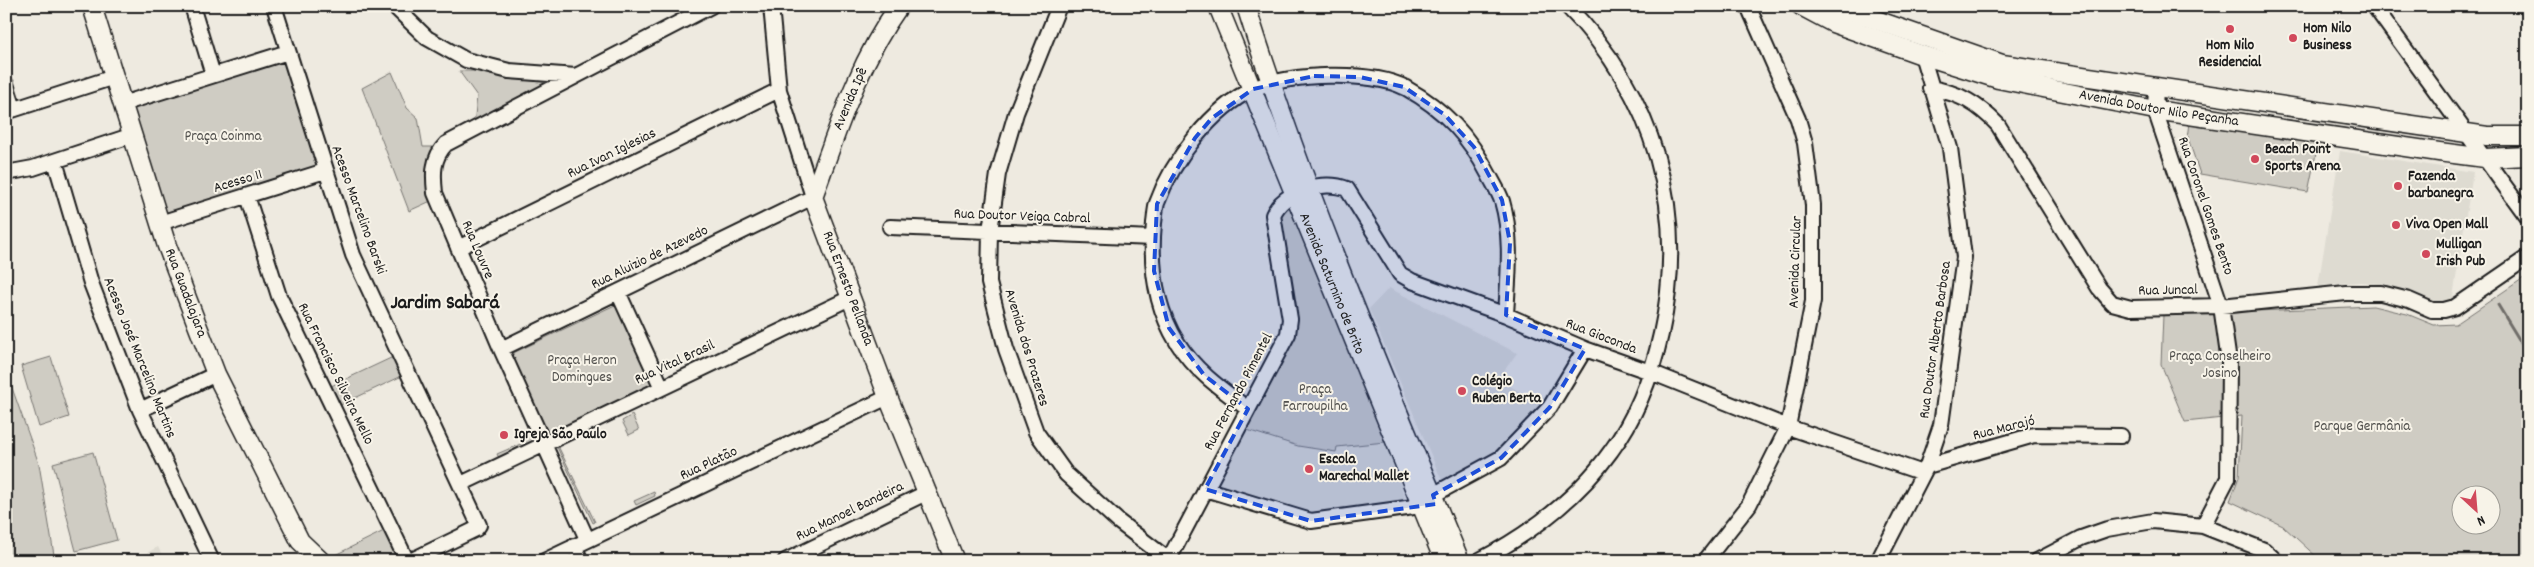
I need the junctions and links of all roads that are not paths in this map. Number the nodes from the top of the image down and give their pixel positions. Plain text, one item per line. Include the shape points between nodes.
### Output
1 (92, 6) edge
2 (192, 6) edge
3 (274, 6) edge
4 (394, 6) edge
5 (711, 6) edge
6 (771, 6) edge
7 (899, 6) edge
8 (1059, 6) edge
9 (1218, 6) edge
10 (1246, 6) edge
11 (1567, 6) edge
12 (1801, 6) edge
13 (1836, 6) edge
14 (2374, 6) edge
15 (1749, 7) edge
16 (288, 52) junction
17 (1922, 55) junction
18 (213, 75) junction
19 (576, 76) junction
20 (114, 77) junction
21 (1270, 83) junction
22 (6, 84) edge
23 (1930, 88) junction
24 (2156, 88) junction
25 (1253, 89) junction
26 (779, 90) junction
27 (122, 104) junction
28 (10, 110) edge
29 (2154, 110) junction
30 (2327, 114) junction
31 (2468, 133) junction
32 (133, 135) junction
33 (2324, 135) junction
34 (2528, 136) edge
35 (2528, 156) edge
36 (2485, 158) junction
37 (55, 161) junction
38 (325, 171) junction
39 (6, 173) edge
40 (1303, 192) junction
41 (247, 196) junction
42 (813, 197) junction
43 (2528, 218) edge
44 (160, 223) junction
45 (890, 227) dead end
46 (990, 231) junction
47 (1153, 238) junction
48 (458, 248) junction
49 (2528, 257) edge
50 (618, 292) junction
51 (850, 298) junction
52 (2221, 306) junction
53 (1506, 315) junction
54 (501, 349) junction
55 (1585, 349) junction
56 (1653, 373) junction
57 (216, 374) junction
58 (662, 388) junction
59 (888, 397) junction
60 (1248, 409) junction
61 (140, 410) junction
62 (1788, 427) junction
63 (2121, 436) dead end
64 (546, 443) junction
65 (1925, 470) junction
66 (460, 484) junction
67 (1205, 489) junction
68 (928, 492) junction
69 (1430, 502) junction
70 (2202, 526) junction
71 (588, 539) junction
72 (574, 546) junction
73 (2039, 560) edge
74 (212, 561) edge
75 (321, 561) edge
76 (408, 561) edge
77 (544, 561) edge
78 (582, 561) edge
79 (785, 561) edge
80 (955, 561) edge
81 (1169, 561) edge
82 (1444, 561) edge
83 (1460, 561) edge
84 (1478, 561) edge
85 (1705, 561) edge
86 (1878, 561) edge
87 (2276, 561) edge

1 - 20 main road, Rua Guadalajara
2 - 18 street
3 - 16 street, Acesso Marcelino Barski
4 - 19 street via 427,38 466,60 509,71
5 - 19 street
6 - 26 street, Rua Ernesto Pellanda
7 - 42 main road, Avenida Ipê via 854,86
8 - 46 street, Avenida dos Prazeres via 1016,113 998,174
9 - 25 main road, Avenida Saturnino de Brito
10 - 21 main road, Avenida Saturnino de Brito
11 - 56 street via 1602,46 1624,82 1649,133 1667,192 1671,232 1670,278
12 - 17 main road, Avenida Doutor Nilo Peçanha via 1833,23
13 - 24 main road, Avenida Doutor Nilo Peçanha via 2002,64
14 - 31 street
15 - 62 street, Avenida Circular via 1798,119 1805,142 1814,205 1813,301
16 - 18 street
16 - 38 street, Acesso Marcelino Barski
17 - 23 street, Rua Doutor Alberto Barbosa
17 - 29 main road, Avenida Doutor Nilo Peçanha via 1998,79
18 - 27 street
19 - 48 street, Rua Louvre via 440,150 434,166 435,193
20 - 27 main road, Rua Guadalajara
20 - 28 street
21 - 25 street
21 - 40 main road, Avenida Saturnino de Brito
21 - 53 street via 1314,76 1360,77 1404,87 1446,115 1474,147 1502,200 1510,243
22 - 28 street
23 - 52 street, Rua Juncal via 1966,98 1982,108 1998,125 2099,288 2112,303 2131,308
23 - 65 street, Rua Doutor Alberto Barbosa via 1950,148 1964,257 1941,425
24 - 29 street, Rua Coronel Gomes Bento
24 - 30 main road, Avenida Doutor Nilo Peçanha
25 - 40 main road, Avenida Saturnino de Brito
25 - 47 street via 1212,118 1181,157 1157,204
26 - 42 street, Rua Ernesto Pellanda
26 - 48 street, Rua Ivan Iglesias
27 - 32 main road, Rua Guadalajara
29 - 33 main road, Avenida Doutor Nilo Peçanha
29 - 52 street, Rua Coronel Gomes Bento
30 - 31 main road, Avenida Doutor Nilo Peçanha
30 - 33 main road
31 - 34 main road, Avenida Doutor Nilo Peçanha
31 - 36 street
32 - 37 street
32 - 44 main road, Rua Guadalajara
33 - 36 main road, Avenida Doutor Nilo Peçanha
35 - 36 main road, Avenida Doutor Nilo Peçanha
36 - 43 street
37 - 39 street
37 - 61 street, Acesso José Marcelino Martins via 91,283
38 - 41 street, Acesso 11
38 - 66 street, Acesso Marcelino Barski via 353,255
40 - 53 street, Rua Gioconda via 1327,184 1347,189 1400,274
40 - 60 street, Rua Fernando Pimentel via 1282,200 1273,215 1290,326
40 - 69 main road, Avenida Saturnino de Brito
41 - 44 street, Acesso 11
41 - 76 street, Rua Francisco Silveira Mello via 279,296
42 - 50 street, Rua Aluizio de Azevedo
42 - 51 main road, Rua Ernesto Pellanda
44 - 57 main road, Rua Guadalajara
45 - 46 street, Rua Doutor Veiga Cabral
46 - 47 street, Rua Doutor Veiga Cabral
46 - 81 street, Avenida dos Prazeres via 989,283 1006,349 1036,432 1066,474
47 - 60 street via 1159,299 1177,341 1204,375
48 - 54 street, Rua Louvre
49 - 52 street, Rua Juncal via 2455,307 2444,310 2432,310 2381,293 2346,293
50 - 54 street, Rua Aluizio de Azevedo
50 - 58 street
51 - 58 street, Rua Vital Brasil
51 - 59 main road, Rua Ernesto Pellanda
52 - 70 street, Rua Coronel Gomes Bento via 2229,362 2228,478
53 - 55 street, Rua Gioconda
54 - 64 street, Rua Louvre
55 - 56 street, Rua Gioconda
55 - 69 street via 1550,407 1501,458
56 - 62 street, Rua Gioconda
56 - 84 street via 1619,440 1588,479 1528,532
57 - 61 street
57 - 75 main road, Rua Guadalajara via 300,541
58 - 64 street, Rua Vital Brasil
59 - 68 main road, Rua Ernesto Pellanda
59 - 71 street, Rua Platão
60 - 67 street, Rua Fernando Pimentel
61 - 74 street, Acesso José Marcelino Martins
62 - 65 street, Rua Gioconda
62 - 85 street, Avenida Circular via 1749,505
63 - 65 street, Rua Marajó via 2034,435
64 - 66 street, Rua Vital Brasil
64 - 71 street, Rua Louvre
65 - 86 street, Rua Doutor Alberto Barbosa
66 - 76 street, Acesso Marcelino Barski via 479,526
67 - 69 street via 1311,521
67 - 81 street, Rua Fernando Pimentel
68 - 79 street, Rua Manoel Bandeira
68 - 80 main road, Rua Ernesto Pellanda
69 - 82 main road, Avenida Saturnino de Brito
69 - 83 main road, Avenida Saturnino de Brito
70 - 73 street via 2153,521 2108,529 2081,538
70 - 87 street via 2264,550
71 - 72 street, Rua Platão
72 - 77 street, Rua Platão
72 - 78 street

